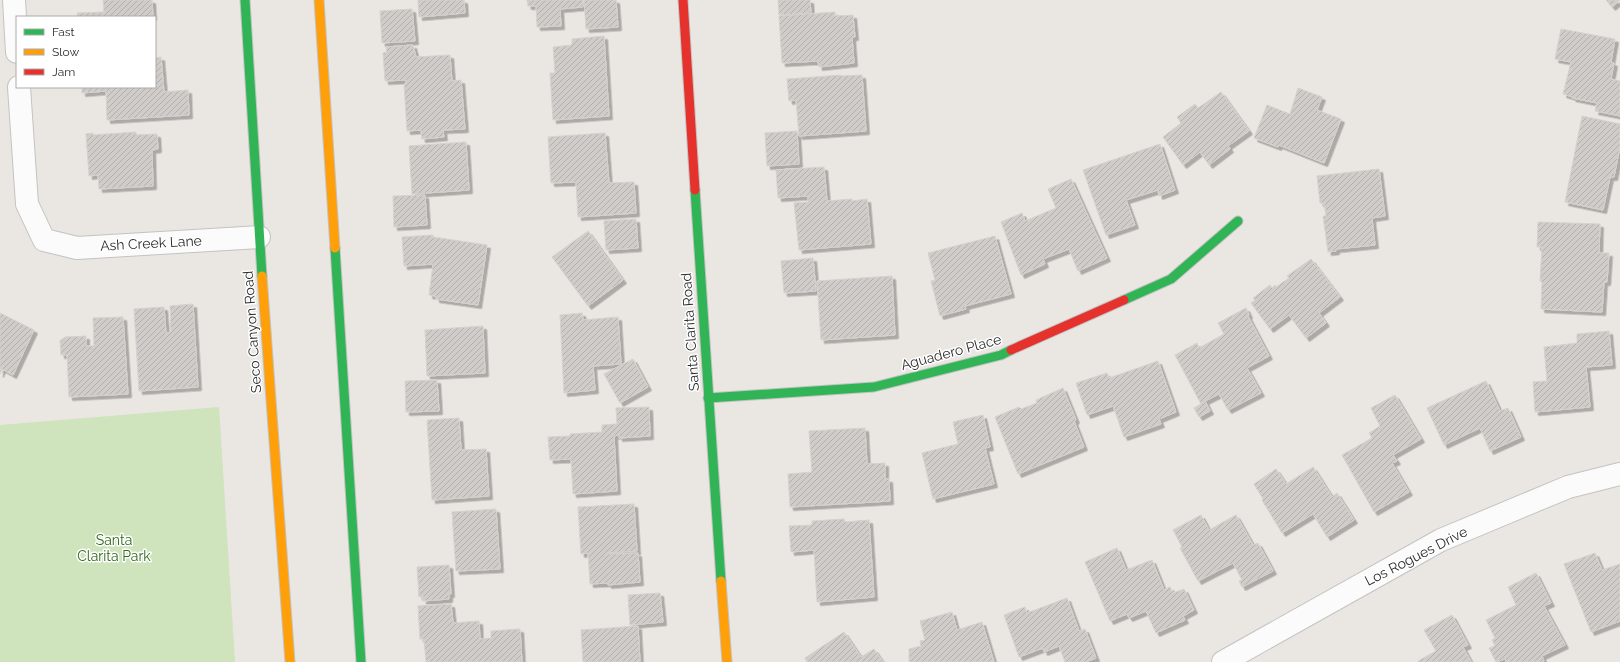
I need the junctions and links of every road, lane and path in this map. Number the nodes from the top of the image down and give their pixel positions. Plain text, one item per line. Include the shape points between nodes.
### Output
1 (14, 0) edge
2 (244, 0) edge
3 (319, 0) edge
4 (683, 0) edge
5 (16, 35) edge
6 (19, 88) edge
7 (1238, 221) dead end
8 (259, 237) junction
9 (708, 398) junction
10 (1620, 474) edge
11 (290, 662) edge
12 (361, 662) edge
13 (728, 662) edge
14 (1223, 662) edge

1 - 5 street
2 - 8 street, Seco Canyon Road
3 - 12 street
4 - 9 street, Santa Clarita Road
6 - 8 street, Ash Creek Lane via 27,204 44,240 77,248
7 - 9 street, Aguadero Place via 1171,279 1001,354 874,387
8 - 11 street, Seco Canyon Road
9 - 13 street, Santa Clarita Road
10 - 14 street, Los Rogues Drive via 1568,487 1440,540

